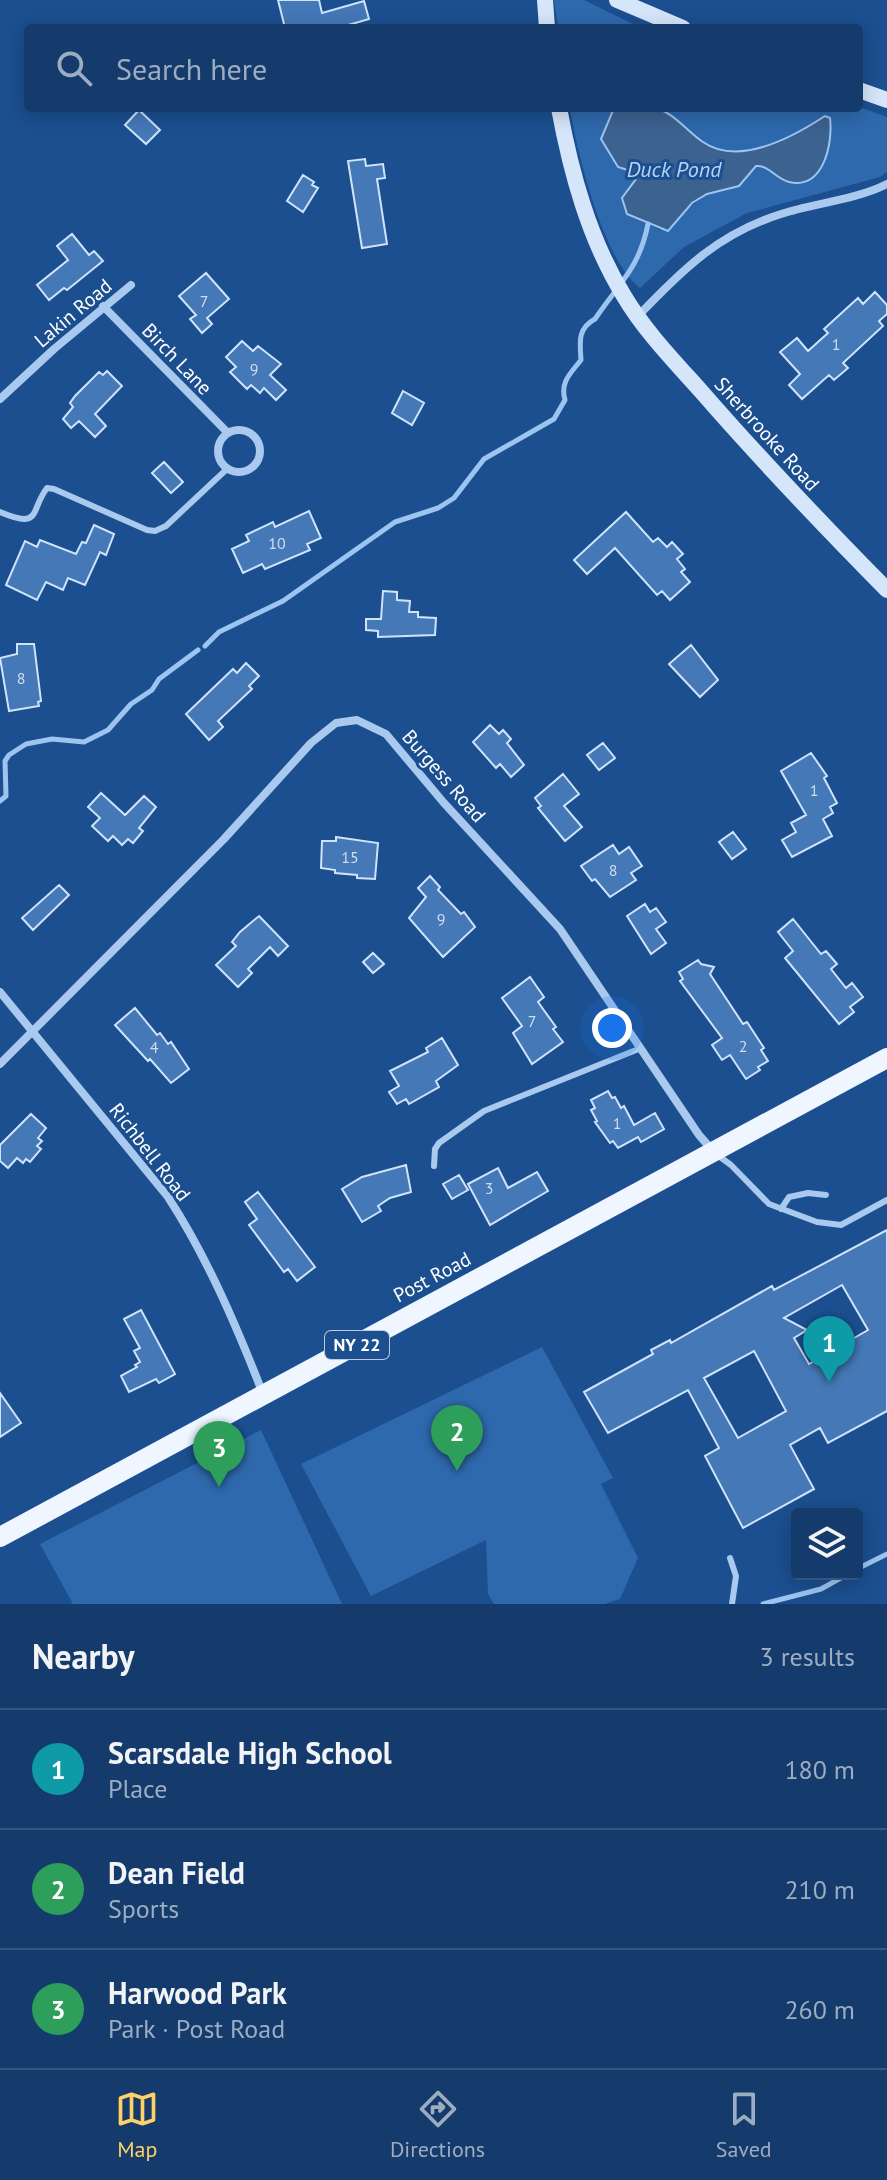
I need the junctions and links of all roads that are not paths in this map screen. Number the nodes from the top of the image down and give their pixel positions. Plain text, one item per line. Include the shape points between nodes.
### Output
1 (545, 0) edge
2 (617, 0) edge
3 (547, 24) edge
4 (674, 24) edge
5 (863, 91) edge
6 (887, 100) edge
7 (560, 112) edge
8 (887, 184) edge
9 (131, 285) dead end
10 (103, 306) junction
11 (638, 316) junction
12 (0, 399) edge
13 (228, 433) junction
14 (228, 468) junction
15 (0, 512) edge
16 (887, 590) edge
17 (0, 992) edge
18 (31, 1032) junction
19 (641, 1048) junction
20 (887, 1058) edge
21 (0, 1064) edge
22 (714, 1152) junction
23 (434, 1166) dead end
24 (826, 1195) dead end
25 (887, 1200) edge
26 (781, 1209) junction
27 (263, 1395) junction
28 (0, 1537) edge
29 (730, 1558) dead end
30 (732, 1604) edge

1 - 3 street
2 - 4 street
5 - 6 street
7 - 11 street, Sherbrooke Road via 577,189 596,240
8 - 11 street via 735,232 682,269
9 - 10 street, Lakin Road
10 - 12 street, Lakin Road
10 - 13 street, Birch Lane
11 - 16 street, Sherbrooke Road via 763,461
13 - 14 street via 218,451
13 - 14 street, Birch Lane via 251,433 260,457 251,469
14 - 15 lane via 155,531 47,488 38,510 28,518
17 - 18 street, Richbell Road
18 - 19 street, Burgess Road via 224,839 311,743 336,723 357,720 386,734 546,912
18 - 21 street, Burgess Road
18 - 27 street, Richbell Road via 168,1197 187,1227
19 - 22 street, Burgess Road
19 - 23 lane via 468,1120 439,1143
20 - 22 main road, Post Road / NY 22
22 - 26 lane via 757,1194
22 - 27 main road, Post Road / NY 22
24 - 26 lane via 789,1197
25 - 26 lane via 841,1225
27 - 28 main road, Post Road / NY 22
29 - 30 lane via 736,1576

